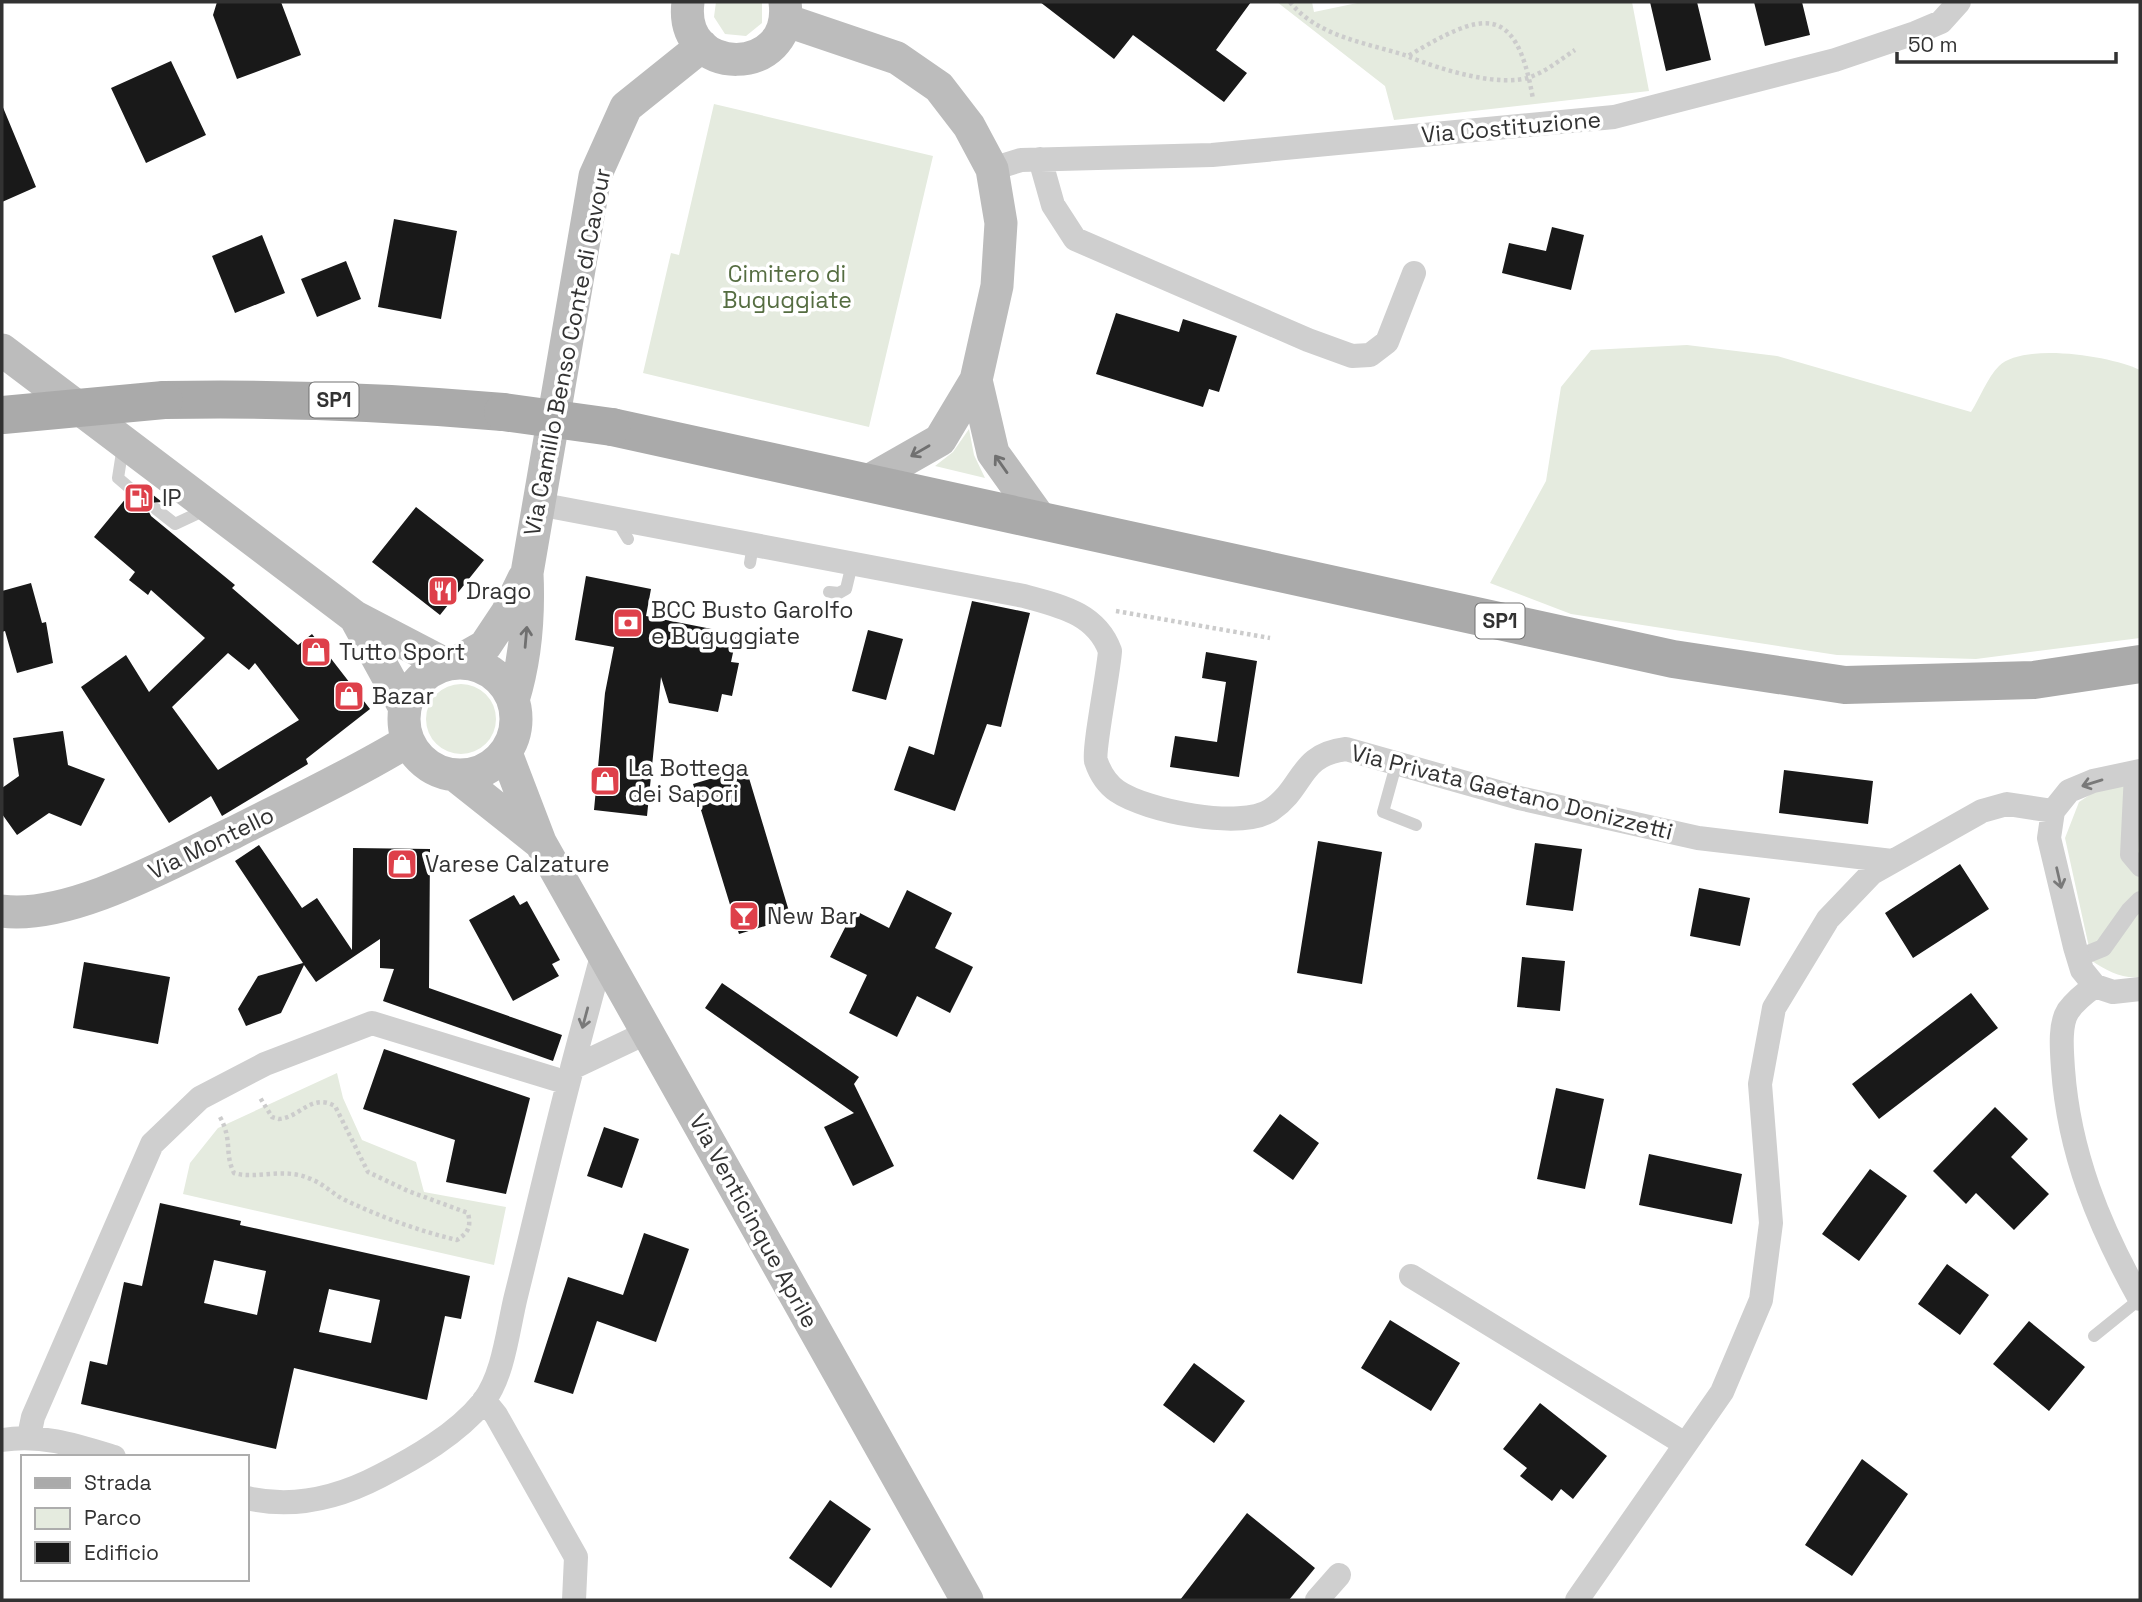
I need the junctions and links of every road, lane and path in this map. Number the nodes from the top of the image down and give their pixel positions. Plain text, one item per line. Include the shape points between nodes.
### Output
1 (688, 2) edge
2 (1290, 2) edge
3 (1959, 2) edge
4 (785, 11) edge
5 (702, 47) junction
6 (1575, 50) dead end
7 (1408, 56) junction
8 (1530, 78) junction
9 (1538, 124) junction
10 (1040, 159) junction
11 (992, 169) junction
12 (1414, 273) dead end
13 (2, 350) edge
14 (976, 380) junction
15 (2, 415) edge
16 (124, 442) junction
17 (869, 481) junction
18 (132, 490) dead end
19 (538, 504) junction
20 (210, 508) junction
21 (156, 509) dead end
22 (1041, 520) junction
23 (852, 564) junction
24 (527, 573) junction
25 (829, 592) dead end
26 (1069, 608) junction
27 (355, 617) junction
28 (1270, 638) dead end
29 (450, 663) junction
30 (2140, 664) edge
31 (513, 700) junction
32 (405, 708) junction
33 (408, 741) junction
34 (506, 752) junction
35 (1396, 765) junction
36 (2136, 772) edge
37 (455, 775) junction
38 (2053, 811) junction
39 (1416, 825) dead end
40 (540, 842) junction
41 (1892, 862) junction
42 (2140, 867) edge
43 (2140, 900) edge
44 (2, 911) edge
45 (603, 952) junction
46 (2078, 958) junction
47 (2095, 986) junction
48 (2140, 989) edge
49 (648, 1032) junction
50 (246, 1074) junction
51 (570, 1076) junction
52 (208, 1093) junction
53 (1411, 1276) dead end
54 (2140, 1299) edge
55 (2094, 1336) dead end
56 (484, 1400) junction
57 (29, 1436) junction
58 (2, 1440) edge
59 (1685, 1444) junction
60 (108, 1455) edge
61 (248, 1498) edge
62 (1339, 1575) dead end
63 (574, 1600) edge
64 (967, 1600) edge
65 (1317, 1600) edge
66 (1577, 1600) edge

1 - 5 main road via 687,19
2 - 7 path via 1331,34
3 - 9 street, Via Costituzione via 1941,22 1835,60 1614,117
4 - 5 main road via 771,47 744,60 714,56
4 - 11 main road via 897,58 939,87 969,126
5 - 19 main road, Via Camillo Benso Conte di Cavour via 626,107 595,176
6 - 8 path
7 - 8 path via 1450,72
7 - 8 path via 1470,22 1492,21 1511,31
8 - 9 path
9 - 10 street, Via Costituzione via 1212,155
10 - 11 street, Via Costituzione
10 - 12 street via 1053,205 1075,239 1352,356 1370,355 1387,342
11 - 14 main road via 1001,223 997,286
13 - 16 main road
14 -> 17 main road via 940,440
22 -> 14 main road via 993,453
15 - 17 main road, SP1, bridge via 164,400 391,402 612,427
16 - 18 lane via 118,478
16 - 20 main road
17 - 22 main road, SP1
19 - 23 street via 622,529 752,554
19 - 24 main road, Via Camillo Benso Conte di Cavour
20 - 21 lane via 175,524
20 - 27 main road
22 - 30 main road, SP1 via 1673,659 1845,685 2034,680
23 - 25 lane via 846,589
23 - 26 street
24 - 29 main road, Via Camillo Benso Conte di Cavour via 485,646
31 -> 24 main road, Via Camillo Benso Conte di Cavour via 523,668
26 - 28 path via 1124,611
26 - 35 street, Via Privata Gaetano Donizzetti via 1091,622 1110,651 1095,758 1102,775 1117,791 1150,808 1252,817 1270,810 1315,758 1331,751 1346,749
27 - 29 main road
27 - 32 main road
29 - 31 main road via 491,671
29 - 32 main road via 419,680
31 - 34 main road via 515,727
32 - 33 main road
33 - 37 main road via 427,764
33 - 44 main road, Via Montello via 349,776 129,883 64,905
34 - 37 main road via 492,766 474,774
34 - 40 main road, Via Venticinque Aprile
35 - 39 lane via 1383,812
35 - 41 street, Via Privata Gaetano Donizzetti via 1518,799 1698,838
36 -> 38 street via 2069,790
36 - 42 street via 2129,855
37 - 40 main road, Via Venticinque Aprile
38 - 41 street via 2007,804 1982,811
38 -> 46 street via 2049,838
40 - 45 main road, Via Venticinque Aprile
41 - 59 street via 1872,873 1828,919 1774,1008 1760,1084 1771,1223 1761,1300 1722,1392
43 - 46 street via 2103,948
45 - 49 main road, Via Venticinque Aprile
45 -> 51 street
46 - 47 street
47 - 48 street via 2113,992
47 - 54 street via 2066,1013 2061,1046 2066,1111 2082,1175 2108,1243
49 - 51 street
49 - 64 main road, Via Venticinque Aprile
50 - 51 street via 372,1023
50 - 52 street
50 - 52 path via 272,1117 284,1119 316,1102 335,1106 368,1172 468,1213 466,1234 457,1240 425,1232 343,1199 312,1179 276,1171 234,1173 229,1164 230,1135
51 - 56 street via 504,1346
52 - 57 street via 152,1144 33,1417
53 - 59 street
54 - 55 lane
56 - 61 street via 466,1419 407,1462 366,1483 329,1497 294,1503
56 - 63 street via 576,1557
57 - 58 street
57 - 60 street
59 - 66 street
62 - 65 street

